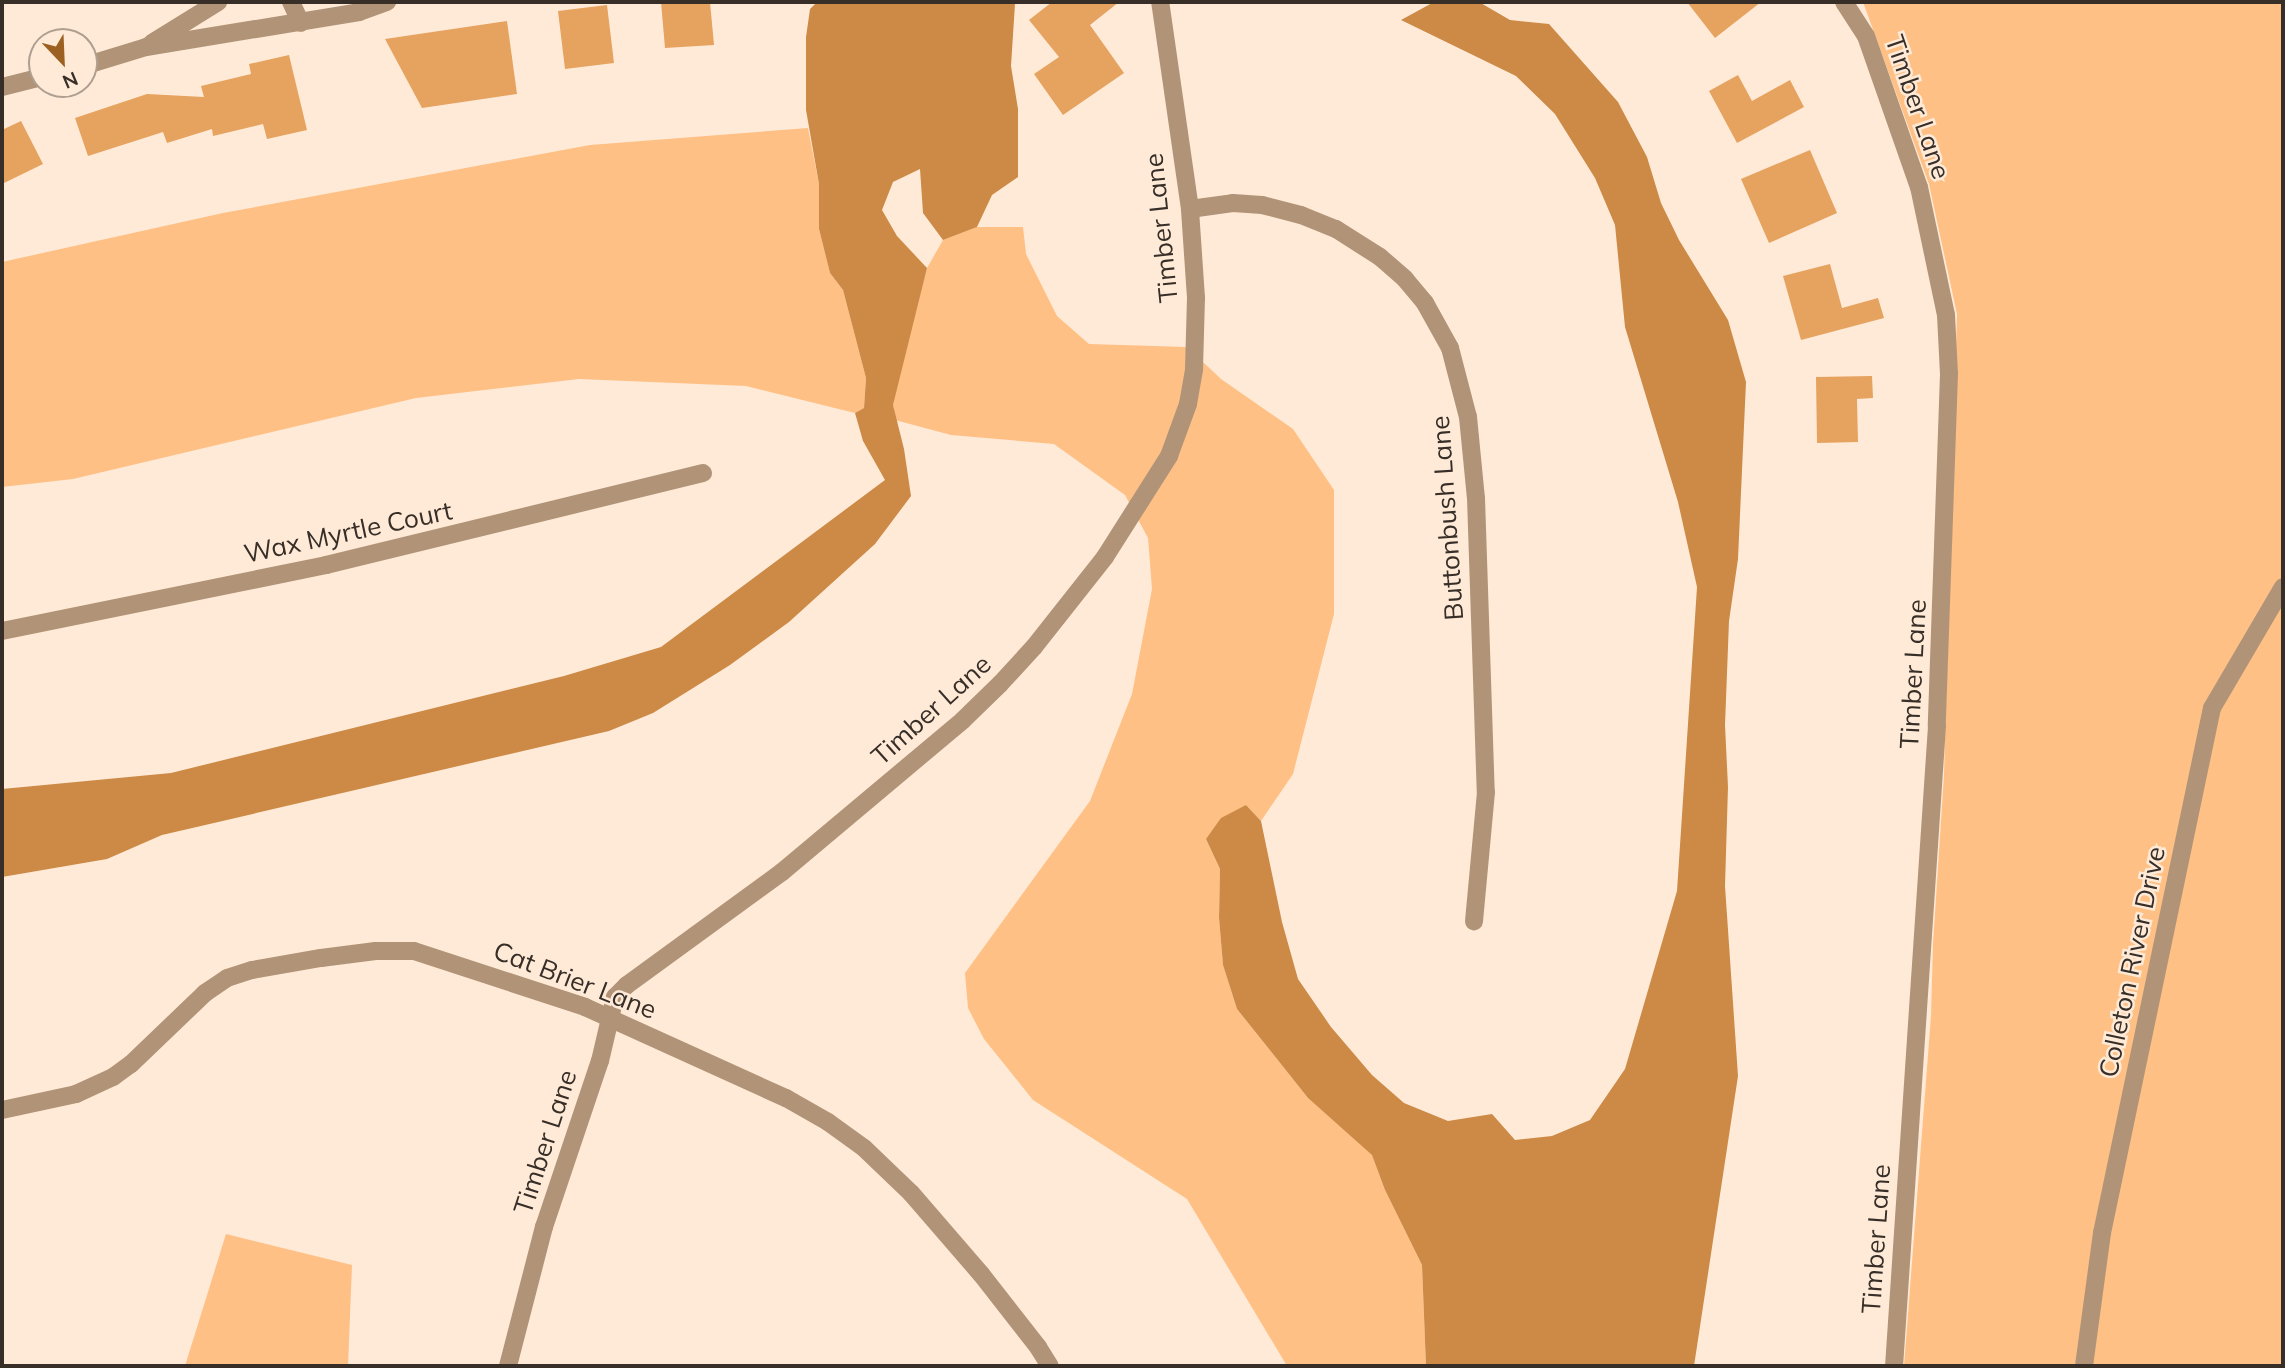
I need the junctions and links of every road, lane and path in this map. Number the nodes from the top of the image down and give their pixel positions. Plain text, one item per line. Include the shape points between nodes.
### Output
1 (218, 2) edge
2 (291, 2) edge
3 (387, 2) edge
4 (1160, 2) edge
5 (1844, 2) edge
6 (301, 23) junction
7 (146, 47) junction
8 (98, 61) edge
9 (28, 80) edge
10 (2, 87) edge
11 (1190, 209) junction
12 (703, 473) dead end
13 (2283, 587) edge
14 (2, 631) edge
15 (1474, 921) dead end
16 (610, 1018) junction
17 (2, 1110) edge
18 (508, 1366) edge
19 (1050, 1366) edge
20 (1894, 1366) edge
21 (2084, 1366) edge

1 - 7 street
2 - 6 street
3 - 6 street
4 - 11 street, Timber Lane
5 - 20 street, Timber Lane via 1866,36 1919,187 1946,315 1949,374 1937,726
6 - 7 street
7 - 8 street
9 - 10 street
11 - 15 street, Buttonbush Lane via 1233,203 1262,205 1336,229 1405,279 1425,303 1450,348 1468,417 1476,498 1486,792
11 - 16 street, Timber Lane via 1196,298 1188,404 1169,456 1105,558 1034,647 963,720 782,872 626,985 615,997
12 - 14 street, Wax Myrtle Court via 326,565
13 - 21 street, Colleton River Drive via 2212,708 2102,1233
16 - 17 street, Cat Brier Lane via 414,951 321,958 227,978 113,1077 76,1094
16 - 18 street, Timber Lane via 538,1249
16 - 19 street, Cat Brier Lane via 786,1098 864,1147 963,1254

